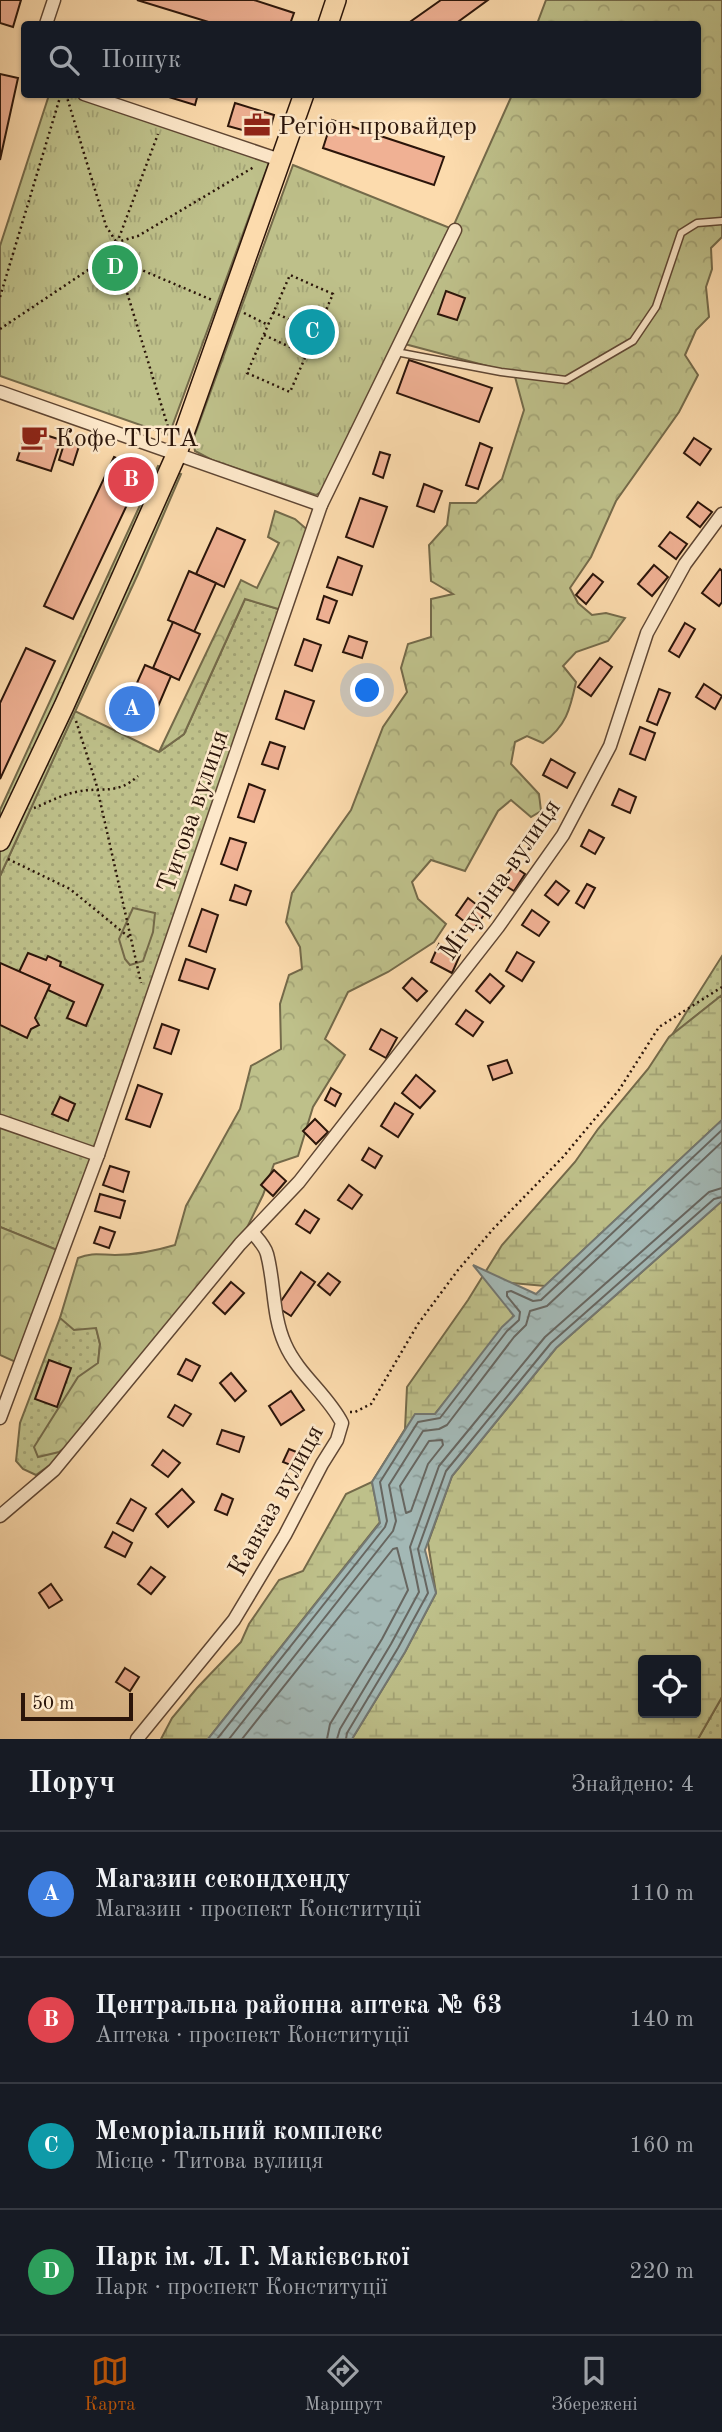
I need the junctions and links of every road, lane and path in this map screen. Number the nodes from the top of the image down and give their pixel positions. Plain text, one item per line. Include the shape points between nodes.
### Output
1 (54, 0) edge
2 (336, 0) edge
3 (47, 21) edge
4 (329, 21) edge
5 (62, 98) edge
6 (64, 98) edge
7 (96, 98) edge
8 (301, 98) edge
9 (163, 121) junction
10 (275, 158) junction
11 (722, 221) edge
12 (455, 230) dead end
13 (117, 243) junction
14 (103, 260) junction
15 (122, 262) junction
16 (118, 263) junction
17 (0, 297) edge
18 (218, 302) dead end
19 (274, 312) junction
20 (244, 313) dead end
21 (268, 325) junction
22 (0, 329) edge
23 (317, 332) junction
24 (264, 335) junction
25 (396, 352) junction
26 (307, 354) junction
27 (0, 392) edge
28 (174, 444) junction
29 (321, 505) junction
30 (722, 514) edge
31 (74, 714) dead end
32 (138, 776) dead end
33 (98, 788) junction
34 (30, 809) dead end
35 (4, 850) edge
36 (130, 938) junction
37 (722, 987) edge
38 (148, 1010) junction
39 (0, 1121) edge
40 (98, 1155) junction
41 (252, 1232) junction
42 (337, 1412) junction
43 (0, 1418) edge
44 (0, 1516) edge
45 (137, 1739) edge

1 - 3 street
2 - 4 main road
5 - 17 path
6 - 13 path via 106,226
7 - 9 street
8 - 10 main road
9 - 10 street
9 - 13 path
10 - 13 path via 138,236
10 - 28 main road
11 - 25 lane via 697,223 681,233 656,306 633,341 566,380
12 - 25 street, Титова вулиця
13 - 14 path via 100,247
13 - 15 path
14 - 16 path via 105,267
14 - 22 path
15 - 16 path
15 - 18 path
16 - 28 path
19 - 21 path
19 - 23 path
19 - 23 path via 290,275 333,294
20 - 21 path
21 - 24 path
23 - 26 path
24 - 26 path
24 - 26 path via 247,373 258,378 290,392
25 - 29 street, Титова вулиця
27 - 28 street
28 - 29 street
28 - 35 main road
29 - 38 street, Титова вулиця
30 - 41 street, Мічуріна вулиця via 685,564 646,633 610,746 564,835 308,1171
31 - 33 path
32 - 33 path via 117,790
33 - 34 path
33 - 36 path
35 - 36 path via 70,889
36 - 38 path
37 - 42 path via 659,1027 619,1090 458,1270 418,1324 371,1404 355,1412
38 - 40 street, Титова вулиця
39 - 40 street
40 - 43 street, Титова вулиця
41 - 42 street, Кавказ вулиця via 267,1251 275,1316 286,1347
41 - 44 street via 54,1470
42 - 45 street, Кавказ вулиця via 342,1423 337,1440 234,1620

